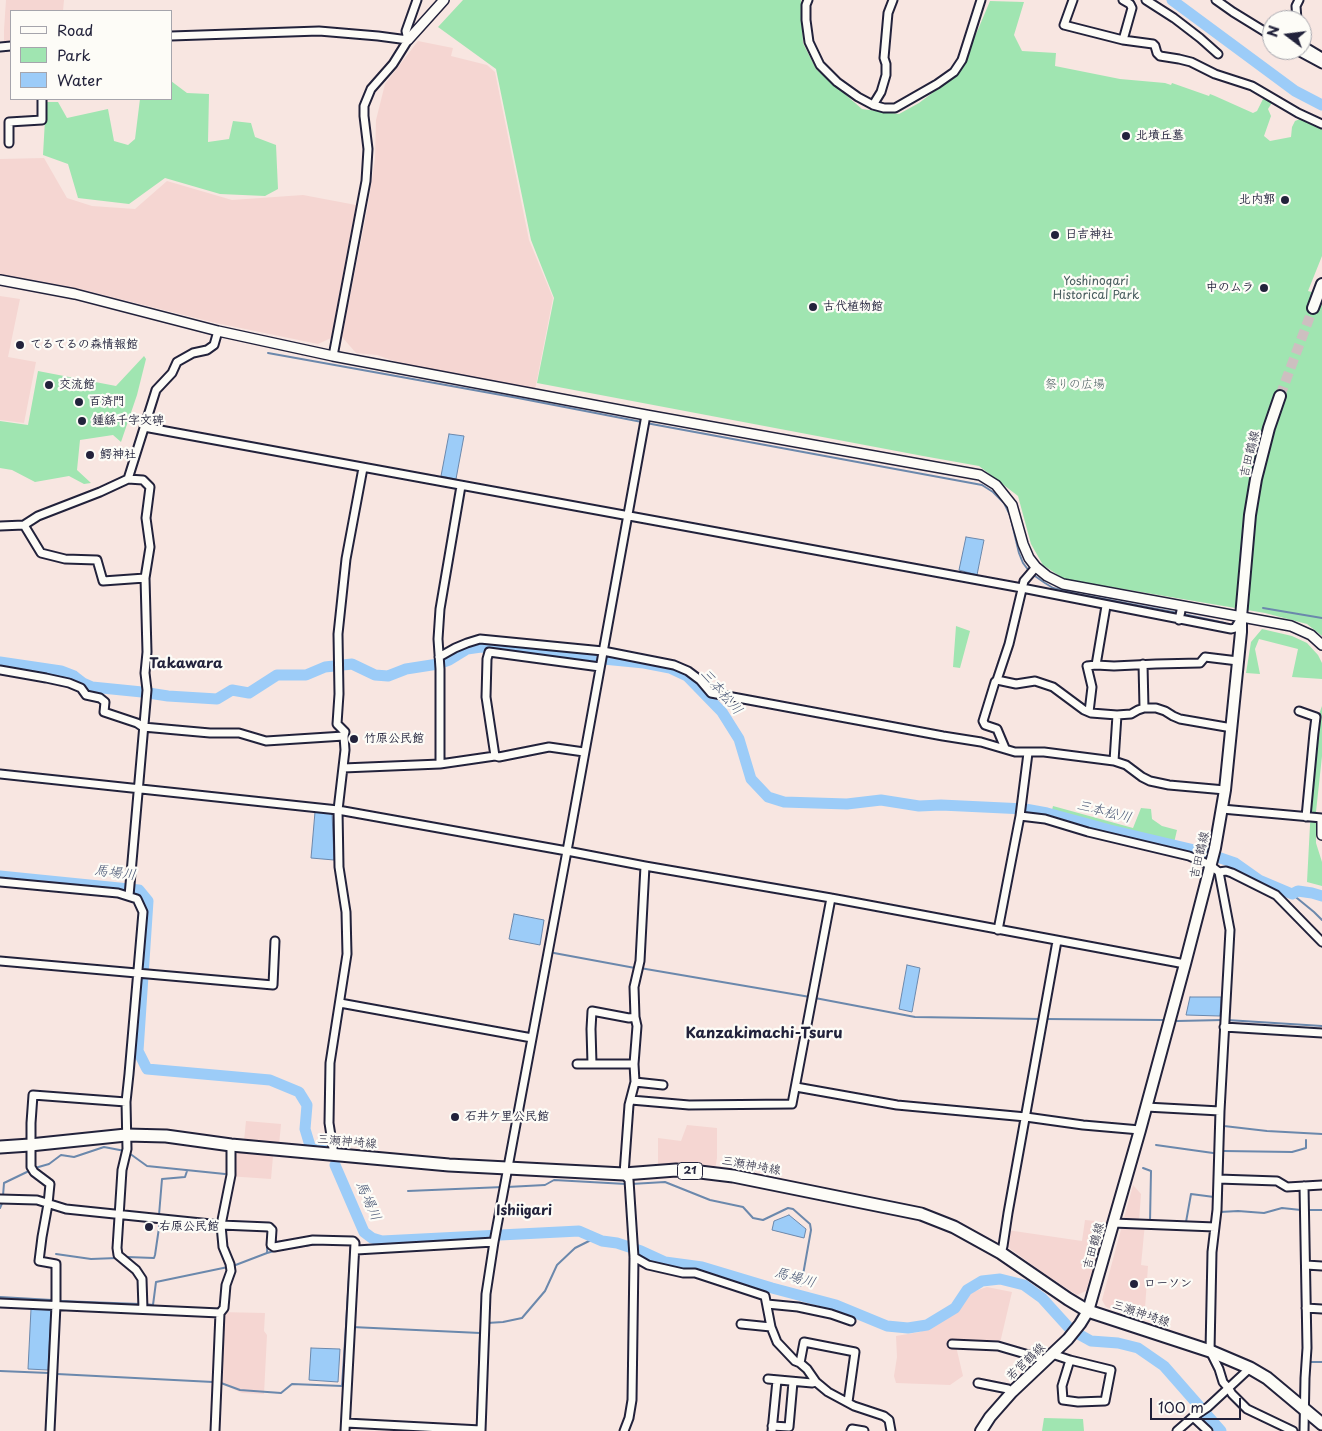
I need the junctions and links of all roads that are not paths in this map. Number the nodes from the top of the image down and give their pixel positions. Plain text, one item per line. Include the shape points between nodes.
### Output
1 (417, 0) edge
2 (444, 0) edge
3 (808, 0) edge
4 (893, 0) edge
5 (981, 0) edge
6 (1073, 0) edge
7 (1123, 0) edge
8 (1146, 0) edge
9 (1216, 0) edge
10 (1262, 29) edge
11 (1090, 32) junction
12 (172, 36) edge
13 (408, 40) junction
14 (1123, 40) junction
15 (1088, 41) dead end
16 (1218, 54) dead end
17 (42, 100) edge
18 (873, 105) junction
19 (1322, 124) edge
20 (9, 144) dead end
21 (0, 280) edge
22 (1322, 284) edge
23 (1312, 308) tunnel mouth
24 (218, 331) junction
25 (333, 356) junction
26 (1280, 396) tunnel mouth
27 (646, 415) junction
28 (144, 427) junction
29 (363, 468) junction
30 (128, 479) junction
31 (461, 486) junction
32 (628, 517) junction
33 (0, 526) edge
34 (24, 526) junction
35 (1036, 567) junction
36 (145, 578) junction
37 (1022, 588) junction
38 (1106, 606) junction
39 (1182, 606) junction
40 (1241, 617) junction
41 (1179, 620) junction
42 (1322, 645) edge
43 (603, 651) junction
44 (439, 658) junction
45 (1238, 661) junction
46 (1143, 664) junction
47 (1096, 665) junction
48 (600, 667) junction
49 (0, 670) edge
50 (997, 680) junction
51 (1144, 708) junction
52 (1299, 711) dead end
53 (1089, 712) junction
54 (1117, 716) junction
55 (143, 727) junction
56 (1232, 728) junction
57 (344, 736) junction
58 (1005, 748) junction
59 (584, 752) junction
60 (1028, 753) junction
61 (494, 756) junction
62 (1114, 761) junction
63 (440, 764) junction
64 (343, 768) junction
65 (0, 774) edge
66 (138, 790) junction
67 (1225, 790) junction
68 (338, 810) junction
69 (1222, 810) junction
70 (1020, 816) junction
71 (1306, 817) junction
72 (1322, 820) edge
73 (1322, 835) edge
74 (567, 851) junction
75 (1210, 865) junction
76 (645, 866) junction
77 (1219, 872) junction
78 (0, 882) edge
79 (129, 896) junction
80 (831, 898) junction
81 (998, 930) junction
82 (275, 941) dead end
83 (1057, 941) junction
84 (1322, 942) edge
85 (0, 961) edge
86 (1185, 964) junction
87 (137, 973) junction
88 (340, 1003) junction
89 (635, 1017) junction
90 (1224, 1022) junction
91 (1322, 1032) edge
92 (532, 1038) junction
93 (577, 1064) dead end
94 (592, 1064) junction
95 (634, 1064) junction
96 (635, 1082) junction
97 (663, 1085) dead end
98 (796, 1087) junction
99 (631, 1100) junction
100 (126, 1102) junction
101 (1146, 1107) junction
102 (1220, 1111) junction
103 (1026, 1117) junction
104 (1140, 1130) junction
105 (126, 1135) junction
106 (30, 1145) junction
107 (231, 1145) junction
108 (0, 1147) edge
109 (334, 1155) junction
110 (507, 1174) junction
111 (1218, 1179) junction
112 (627, 1181) junction
113 (1322, 1185) edge
114 (1304, 1186) junction
115 (0, 1199) edge
116 (48, 1204) junction
117 (119, 1214) junction
118 (1113, 1223) junction
119 (222, 1225) junction
120 (1215, 1227) junction
121 (494, 1242) junction
122 (356, 1250) junction
123 (1001, 1253) junction
124 (634, 1257) junction
125 (1306, 1265) junction
126 (1322, 1266) edge
127 (0, 1303) edge
128 (767, 1304) junction
129 (56, 1305) junction
130 (143, 1308) junction
131 (1306, 1308) junction
132 (1322, 1309) edge
133 (1088, 1311) junction
134 (220, 1313) junction
135 (851, 1321) dead end
136 (741, 1324) dead end
137 (770, 1327) junction
138 (952, 1344) dead end
139 (1210, 1351) junction
140 (1052, 1354) junction
141 (1070, 1360) junction
142 (1043, 1362) junction
143 (800, 1363) junction
144 (1250, 1368) junction
145 (768, 1380) dead end
146 (777, 1380) junction
147 (793, 1382) junction
148 (816, 1382) junction
149 (978, 1383) dead end
150 (1230, 1389) junction
151 (1012, 1392) junction
152 (848, 1402) junction
153 (1304, 1409) junction
154 (1193, 1417) junction
155 (1322, 1424) edge
156 (345, 1427) edge
157 (772, 1428) edge
158 (50, 1431) edge
159 (215, 1431) edge
160 (481, 1431) edge
161 (624, 1431) edge
162 (850, 1431) edge
163 (864, 1431) edge
164 (891, 1431) edge
165 (981, 1431) edge
166 (1178, 1431) edge
167 (1208, 1431) edge
168 (1293, 1431) edge
169 (1304, 1431) edge

1 - 13 street via 406,31
2 - 13 street
3 - 18 street via 806,20 810,42 820,65 837,82
4 - 18 street via 888,13 884,58 886,74
5 - 18 street via 965,54 954,72 895,108
6 - 11 street via 1064,25
7 - 14 street via 1132,8
8 - 16 street
9 - 10 street
11 - 14 street
11 - 15 street
12 - 13 street via 319,31
13 - 25 street via 371,89 364,106 368,149 366,181
14 - 19 street via 1153,44 1160,56 1191,62 1252,86
17 - 20 street via 42,120 9,122
21 - 24 street via 75,294
22 - 23 main road
24 - 25 street
24 - 28 street via 214,345 177,362 172,373 156,390
25 - 27 street
26 - 40 main road, 吉田鶴線 via 1256,479
27 - 32 street
27 - 35 street via 980,475 996,485 1012,505 1023,544
28 - 29 street
28 - 30 street
29 - 31 street
29 - 57 street via 346,559 340,614 337,724 345,732
30 - 34 street via 38,516
30 - 36 street via 143,480 150,487 146,518 150,547
31 - 32 street
31 - 44 street via 440,609
32 - 37 street
32 - 43 street
33 - 34 street
34 - 36 street via 41,553 65,559 96,560 103,581
35 - 37 street
35 - 39 street via 1062,584
36 - 55 street via 147,690
37 - 38 street
37 - 50 street
38 - 41 street
38 - 47 street
39 - 40 street
39 - 41 street
40 - 41 street via 1231,629
40 - 42 street via 1291,626 1311,634
40 - 45 main road, 吉田鶴線
43 - 44 street via 480,639
43 - 48 street
43 - 58 street via 674,665 700,680 711,693
44 - 63 street
45 - 46 street via 1205,657 1200,663
45 - 56 main road, 吉田鶴線
46 - 47 street
46 - 51 street
47 - 53 street via 1087,666 1092,687
48 - 59 street
48 - 61 street via 489,652 486,697
49 - 55 street via 69,683 81,688 86,695 105,702 104,712
50 - 53 street via 1016,684 1035,681 1053,686
50 - 58 street via 983,721 997,729
51 - 54 street
51 - 56 street via 1156,708 1180,719
52 - 71 street via 1316,717
53 - 54 street
54 - 62 street
55 - 57 street via 239,733 266,741
55 - 66 street
56 - 67 main road, 吉田鶴線
57 - 64 street
58 - 60 street
59 - 61 street via 549,747
59 - 74 street
60 - 62 street
60 - 70 street
61 - 63 street
62 - 67 street via 1150,781
63 - 64 street
64 - 68 street
65 - 66 street
66 - 68 street
66 - 79 street
67 - 69 main road, 吉田鶴線
68 - 74 street
68 - 88 street via 339,867 346,912 347,954
69 - 71 street
69 - 75 main road, 吉田鶴線
70 - 75 street via 1044,819 1188,856
70 - 81 street
71 - 72 street
72 - 73 street
74 - 76 street
74 - 92 street
75 - 77 street
75 - 86 main road, 吉田鶴線
76 - 80 street
76 - 89 street via 640,962 634,988
77 - 84 street via 1232,873 1276,896
77 - 90 street via 1230,930
78 - 79 street
79 - 87 street via 137,899 143,912
80 - 81 street
80 - 98 street
81 - 83 street
82 - 87 street via 273,985
83 - 86 street
83 - 103 street
85 - 87 street
86 - 101 main road, 吉田鶴線
87 - 100 street
88 - 92 street
88 - 109 street via 330,1071 329,1123
89 - 94 street via 592,1010
89 - 95 street
90 - 91 street
90 - 102 street
92 - 110 street
93 - 94 street
94 - 95 street
95 - 96 street
96 - 97 street
96 - 99 street
98 - 99 street via 792,1104 689,1105
98 - 103 street via 897,1105
99 - 112 street
100 - 105 street
100 - 106 street via 33,1095
101 - 102 street
101 - 104 main road, 吉田鶴線
102 - 111 street
103 - 104 street
103 - 123 street
104 - 118 main road, 吉田鶴線
105 - 106 main road, 三瀬神埼線 / 21
105 - 107 main road, 三瀬神埼線 / 21 via 166,1136
105 - 117 street
106 - 108 main road, 三瀬神埼線 / 21
106 - 116 street via 31,1167 50,1184
107 - 109 main road, 三瀬神埼線 / 21
107 - 119 street via 231,1175
109 - 110 main road, 三瀬神埼線 / 21
110 - 112 main road, 三瀬神埼線 / 21
110 - 121 street
111 - 114 street via 1277,1181 1287,1187
111 - 120 street
112 - 123 main road, 三瀬神埼線 / 21 via 676,1170 734,1176 921,1214 954,1227
112 - 124 street
113 - 114 street
114 - 125 street
115 - 116 street via 37,1200
116 - 117 street
116 - 129 street via 39,1261 56,1264
117 - 119 street
117 - 130 street via 116,1248 118,1255 142,1279
118 - 120 street
118 - 133 main road, 吉田鶴線
119 - 122 street via 269,1227 274,1247 313,1240 353,1241
119 - 134 street via 223,1247 230,1266 225,1304
120 - 139 street
121 - 122 street
121 - 160 street via 486,1294
122 - 156 street
123 - 133 main road, 三瀬神埼線 / 21
124 - 128 street via 648,1265 695,1273 765,1296
124 - 161 street via 632,1400
125 - 126 street
125 - 131 street
127 - 129 street
128 - 135 street via 798,1307
128 - 137 street
129 - 130 street
129 - 158 street
130 - 134 street
131 - 132 street
131 - 153 street
133 - 139 main road, 三瀬神埼線 / 21
133 - 140 main road, 若宮鶴線 via 1068,1340
134 - 159 street
136 - 137 street
137 - 143 street via 777,1342 794,1361
138 - 142 street via 998,1346
139 - 144 main road, 三瀬神埼線 / 21
139 - 150 street via 1222,1382
140 - 141 street
140 - 142 main road, 若宮鶴線
141 - 141 street via 1062,1386 1063,1400 1105,1401 1111,1370
142 - 151 main road, 若宮鶴線
143 - 148 street
143 - 152 street via 804,1342 855,1352
144 - 150 street
144 - 153 main road, 三瀬神埼線 / 21
145 - 146 street
146 - 147 street
146 - 157 street
147 - 148 street
147 - 157 street via 790,1427
148 - 152 street
149 - 151 street
150 - 154 street
150 - 168 street via 1247,1408
151 - 165 main road, 若宮鶴線
152 - 164 street via 884,1416 889,1420
153 - 155 main road, 三瀬神埼線 / 21
153 - 169 street
154 - 166 street
154 - 167 street
156 - 160 street
162 - 163 street

